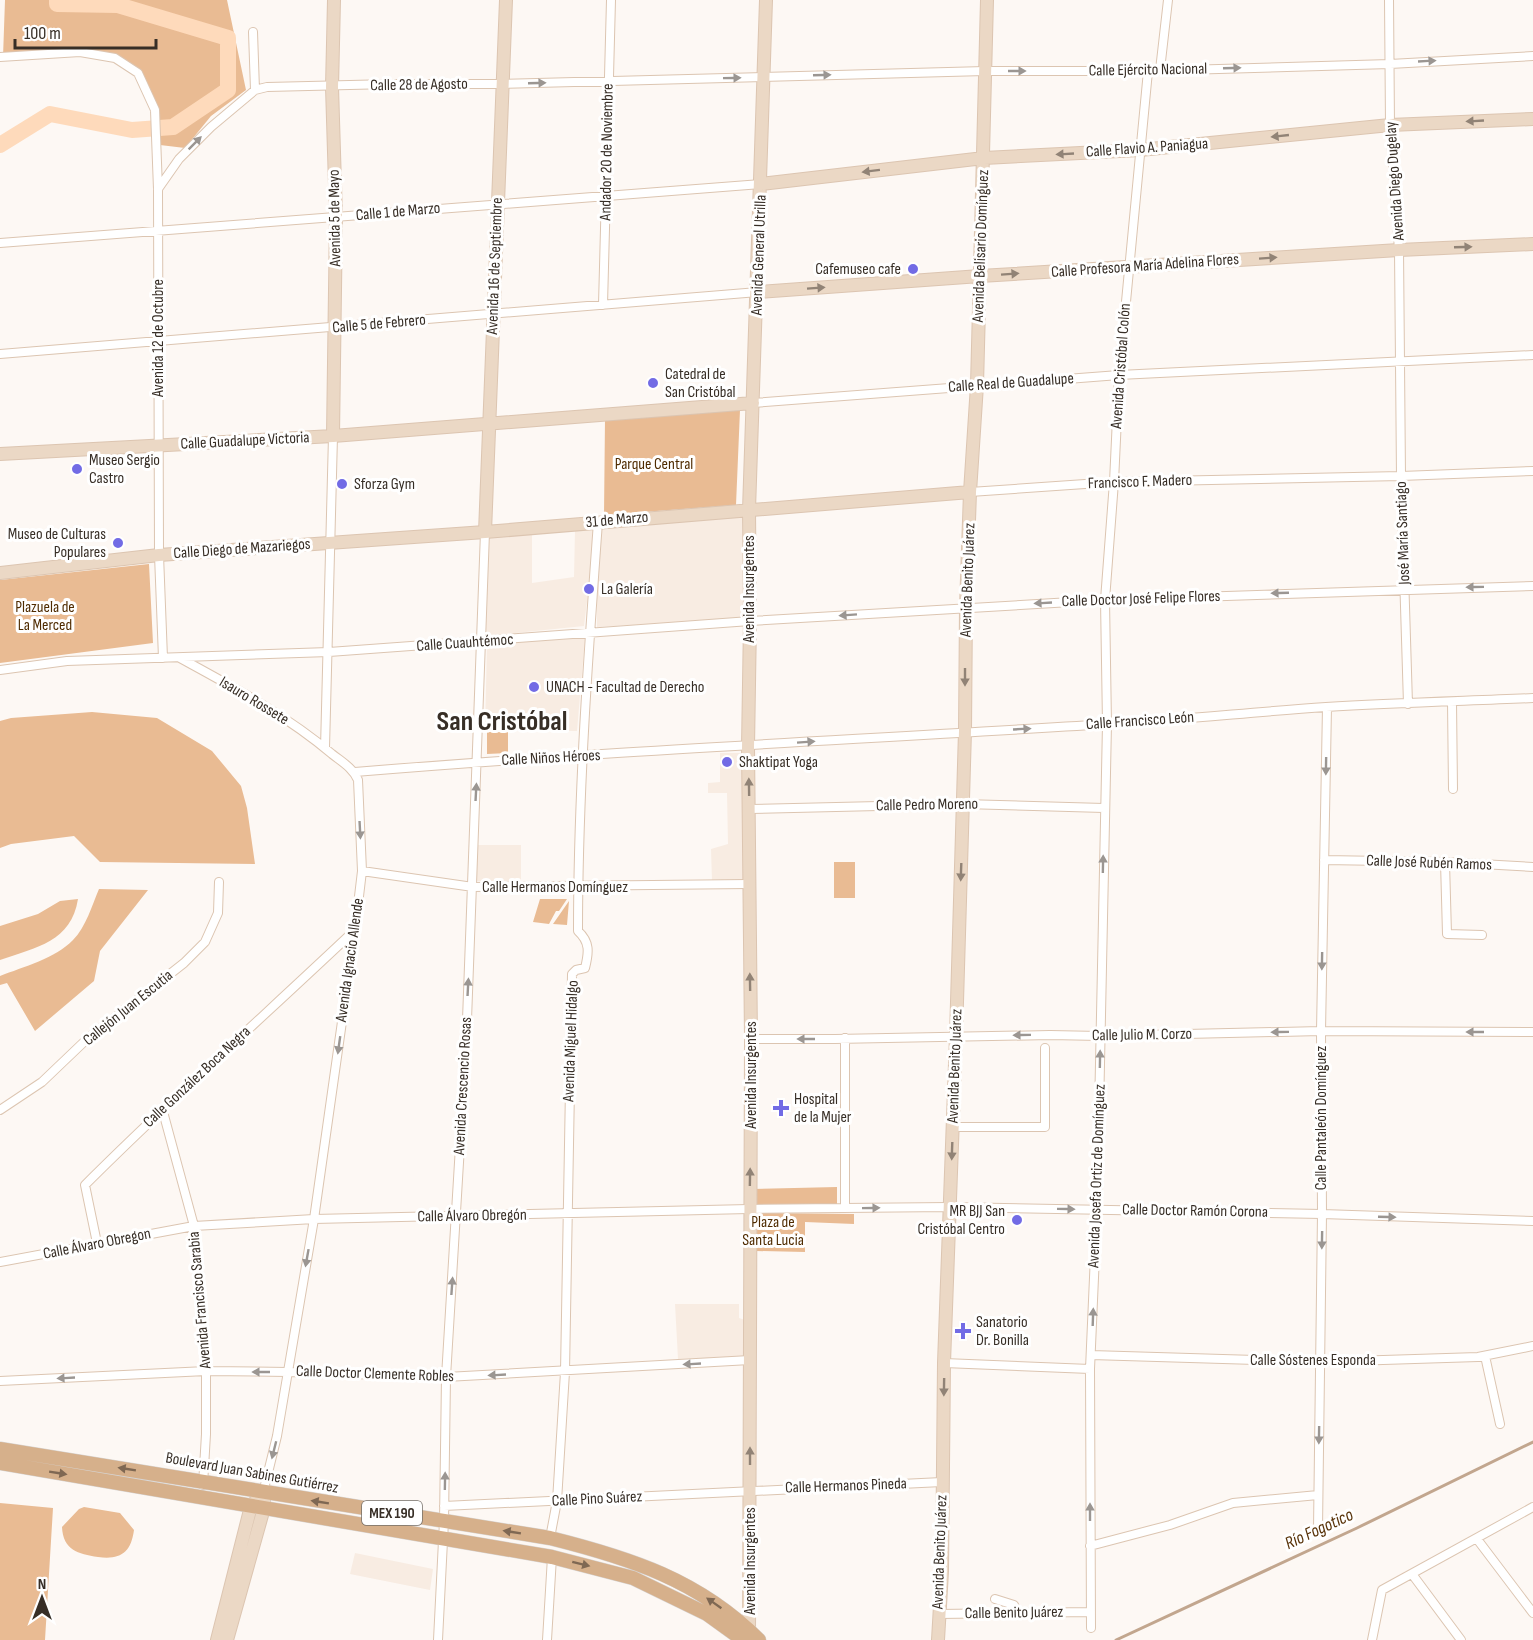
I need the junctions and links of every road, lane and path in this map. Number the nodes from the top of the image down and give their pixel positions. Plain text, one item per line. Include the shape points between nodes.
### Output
1 (334, 0) edge
2 (506, 0) edge
3 (611, 0) edge
4 (766, 0) edge
5 (987, 0) edge
6 (1168, 0) edge
7 (1389, 0) edge
8 (254, 32) dead end
9 (1533, 56) edge
10 (0, 57) edge
11 (1390, 64) junction
12 (1160, 70) junction
13 (985, 71) junction
14 (1148, 71) junction
15 (763, 77) junction
16 (609, 80) junction
17 (502, 84) junction
18 (332, 87) junction
19 (255, 90) junction
20 (1533, 119) edge
21 (1390, 125) junction
22 (1140, 150) junction
23 (984, 158) junction
24 (761, 183) junction
25 (158, 189) junction
26 (606, 196) junction
27 (497, 203) junction
28 (336, 217) junction
29 (158, 230) junction
30 (0, 243) edge
31 (1533, 244) edge
32 (1399, 250) junction
33 (1129, 267) junction
34 (980, 276) junction
35 (758, 292) junction
36 (603, 305) junction
37 (494, 314) junction
38 (336, 328) junction
39 (158, 340) junction
40 (0, 354) edge
41 (1533, 355) edge
42 (1402, 361) junction
43 (1119, 375) junction
44 (977, 385) junction
45 (753, 403) junction
46 (489, 424) junction
47 (333, 436) junction
48 (159, 446) junction
49 (0, 454) edge
50 (1533, 471) edge
51 (1401, 476) junction
52 (1114, 483) junction
53 (970, 492) junction
54 (748, 510) junction
55 (598, 522) junction
56 (485, 532) junction
57 (331, 543) junction
58 (159, 555) junction
59 (0, 573) edge
60 (1533, 586) edge
61 (1405, 589) junction
62 (1105, 600) junction
63 (966, 607) junction
64 (750, 621) junction
65 (590, 633) junction
66 (482, 642) junction
67 (329, 652) junction
68 (163, 658) junction
69 (179, 658) junction
70 (0, 670) edge
71 (1533, 698) edge
72 (1452, 702) junction
73 (1408, 704) junction
74 (1327, 707) junction
75 (1107, 724) junction
76 (965, 731) junction
77 (748, 747) junction
78 (325, 748) junction
79 (584, 756) junction
80 (477, 762) junction
81 (355, 772) junction
82 (1453, 789) dead end
83 (963, 804) junction
84 (1104, 808) junction
85 (749, 809) junction
86 (1324, 860) junction
87 (1445, 862) junction
88 (1533, 867) edge
89 (362, 871) junction
90 (219, 882) dead end
91 (749, 884) junction
92 (473, 887) junction
93 (578, 887) junction
94 (355, 930) junction
95 (1482, 935) dead end
96 (1321, 1031) junction
97 (1533, 1032) edge
98 (956, 1036) junction
99 (1100, 1036) junction
100 (845, 1038) junction
101 (751, 1039) junction
102 (1045, 1048) dead end
103 (162, 1108) junction
104 (0, 1110) edge
105 (953, 1127) junction
106 (950, 1207) junction
107 (845, 1208) junction
108 (749, 1209) junction
109 (1097, 1209) junction
110 (567, 1213) junction
111 (1322, 1214) junction
112 (456, 1216) junction
113 (314, 1219) junction
114 (1533, 1221) edge
115 (194, 1226) junction
116 (97, 1244) junction
117 (0, 1262) edge
118 (1533, 1346) edge
119 (1091, 1355) junction
120 (1485, 1356) junction
121 (750, 1360) junction
122 (1320, 1362) junction
123 (944, 1363) junction
124 (1090, 1369) junction
125 (206, 1371) junction
126 (288, 1372) junction
127 (565, 1372) junction
128 (446, 1377) junction
129 (0, 1381) edge
130 (1500, 1424) dead end
131 (0, 1449) edge
132 (0, 1463) edge
133 (204, 1481) junction
134 (942, 1482) junction
135 (750, 1490) junction
136 (263, 1493) junction
137 (1318, 1495) junction
138 (200, 1497) junction
139 (557, 1501) junction
140 (444, 1506) junction
141 (257, 1507) junction
142 (1533, 1507) edge
143 (444, 1521) junction
144 (1318, 1529) dead end
145 (550, 1538) junction
146 (443, 1539) junction
147 (1477, 1539) junction
148 (1090, 1546) junction
149 (552, 1557) junction
150 (1412, 1574) junction
151 (995, 1599) dead end
152 (1089, 1612) junction
153 (1018, 1613) junction
154 (1533, 1613) edge
155 (939, 1614) junction
156 (1090, 1628) dead end
157 (750, 1638) edge
158 (217, 1640) edge
159 (227, 1640) edge
160 (438, 1640) edge
161 (547, 1640) edge
162 (939, 1640) edge
163 (1372, 1640) edge
164 (1461, 1640) edge

1 - 18 street, Avenida 5 de Mayo
2 - 17 street, Avenida 16 de Septiembre
3 - 16 street, Andador 20 de Noviembre
4 - 15 street, Avenida General Utrilla
5 - 13 street, Avenida Belisario Domínguez
6 - 12 street
7 - 11 street, Avenida Diego Dugelay
8 - 19 street
11 -> 9 street, Calle Ejército Nacional
10 - 25 street via 80,52 115,58 138,73 155,110
12 -> 11 street, Calle Ejército Nacional
11 - 21 street, Avenida Diego Dugelay
12 - 14 street, Calle Ejército Nacional
13 -> 14 street, Calle Ejército Nacional
15 -> 13 street, Calle Ejército Nacional
13 - 23 street, Avenida Belisario Domínguez
14 - 22 street, Avenida Cristóbal Colón
16 -> 15 street, Calle 28 de Agosto
15 - 24 street, Avenida General Utrilla
17 -> 16 street, Calle 28 de Agosto
16 - 26 street, Andador 20 de Noviembre
17 - 18 street, Calle 28 de Agosto
17 - 27 street, Avenida 16 de Septiembre
18 - 19 street, Calle 28 de Agosto
18 - 28 street, Avenida 5 de Mayo
25 -> 19 street via 179,159
20 -> 21 street, Calle Flavio A. Paniagua
21 -> 22 street, Calle Flavio A. Paniagua
21 - 32 street, Avenida Diego Dugelay
22 -> 23 street, Calle Flavio A. Paniagua
22 - 33 street, Avenida Cristóbal Colón
23 -> 24 street, Calle Flavio A. Paniagua
23 - 34 street, Avenida Belisario Domínguez
24 - 26 street, Calle 1 de Marzo
24 - 35 street, Avenida General Utrilla
25 - 29 street
26 - 27 street, Calle 1 de Marzo
26 - 36 street, Andador 20 de Noviembre
27 - 28 street, Calle 1 de Marzo
27 - 37 street, Avenida 16 de Septiembre
28 - 29 street, Calle 1 de Marzo
28 - 38 street, Avenida 5 de Mayo
29 - 30 street, Calle 1 de Marzo
29 - 39 street, Avenida 12 de Octubre
32 -> 31 street, Calle Profesora María Adelina Flores
33 -> 32 street, Calle Profesora María Adelina Flores
32 - 42 street, Avenida Diego Dugelay
34 -> 33 street, Calle Profesora María Adelina Flores
33 - 43 street, Avenida Cristóbal Colón
35 -> 34 street, Calle Profesora María Adelina Flores
34 - 44 street, Avenida Belisario Domínguez
35 - 36 street, Calle 5 de Febrero
35 - 45 street, Avenida General Utrilla
36 - 37 street, Calle 5 de Febrero
37 - 38 street, Calle 5 de Febrero
37 - 46 street, Avenida 16 de Septiembre
38 - 39 street, Calle 5 de Febrero
38 - 47 street, Avenida 5 de Mayo
39 - 40 street, Calle 5 de Febrero
39 - 48 street, Avenida 12 de Octubre
41 - 42 street, Calle Real de Guadalupe
42 - 43 street, Calle Real de Guadalupe
42 - 51 street, José María Santiago
43 - 44 street, Calle Real de Guadalupe
43 - 52 street, Avenida Cristóbal Colón
44 - 45 street, Calle Real de Guadalupe
44 - 53 street, Avenida Belisario Domínguez
45 - 46 street, Calle Real de Guadalupe
45 - 54 street, Avenida General Utrilla
46 - 47 street, Calle Guadalupe Victoria
46 - 56 street, Avenida 16 de Septiembre
47 - 48 street, Calle Guadalupe Victoria
47 - 57 street
48 - 49 street, Calle Guadalupe Victoria
48 - 58 street, Avenida 12 de Octubre
50 - 51 street, Francisco F. Madero
51 - 52 street, Francisco F. Madero
51 - 61 street, José María Santiago
52 - 53 street, Francisco F. Madero
52 - 62 street, Avenida Cristóbal Colón
53 - 54 street, Francisco F. Madero
53 - 63 street, Avenida Benito Juárez
54 - 55 street, 31 de Marzo
54 - 64 street, Avenida Insurgentes
55 - 56 street, 31 de Marzo
55 - 65 street, Avenida Miguel Hidalgo
56 - 57 street, Calle Diego de Mazariegos
56 - 66 street, Avenida Crescencio Rosas
57 - 58 street, Calle Diego de Mazariegos
57 - 67 street
58 - 59 street, Calle Diego de Mazariegos
58 - 68 street, Avenida 12 de Octubre
60 -> 61 street, Calle Doctor José Felipe Flores
61 -> 62 street, Calle Doctor José Felipe Flores
61 - 73 street, José María Santiago
62 -> 63 street, Calle Doctor José Felipe Flores
62 - 75 street, Avenida Josefa Ortiz de Domínguez
63 -> 64 street, Calle Doctor José Felipe Flores
63 -> 76 street, Avenida Benito Juárez
64 - 65 street, Calle Cuauhtémoc
64 - 77 street, Avenida Insurgentes
65 - 66 street, Calle Cuauhtémoc
65 - 79 street, Avenida Miguel Hidalgo
66 - 67 street, Calle Cuauhtémoc
66 - 80 street, Avenida Crescencio Rosas
67 - 69 street, Calle Cuauhtémoc
67 - 78 street
68 - 69 street, Calle Cuauhtémoc
68 - 70 street, Calle Cuauhtémoc via 67,661
69 - 78 street, Isauro Rossete via 264,704
71 - 72 street, Calle Francisco León
72 - 73 street, Calle Francisco León
72 - 82 street
73 - 74 street, Calle Francisco León
74 - 75 street, Calle Francisco León
74 -> 86 street, Calle Pantaleón Domínguez
76 -> 75 street, Calle Francisco León
75 - 84 street, Avenida Josefa Ortiz de Domínguez
77 -> 76 street, Calle Francisco León
76 - 83 street, Avenida Benito Juárez
77 - 79 street, Calle Niños Héroes
85 -> 77 street, Avenida Insurgentes
78 - 81 street
79 - 80 street, Calle Niños Héroes
79 - 93 street, Avenida Miguel Hidalgo
80 - 81 street, Calle Niños Héroes
92 -> 80 street, Avenida Crescencio Rosas
81 -> 89 street, Avenida Ignacio Allende
83 - 84 street, Calle Pedro Moreno
83 - 85 street, Calle Pedro Moreno
83 -> 98 street, Avenida Benito Juárez
99 -> 84 street, Avenida Josefa Ortiz de Domínguez
85 - 91 street, Avenida Insurgentes
86 - 87 street, Calle José Rubén Ramos
86 -> 96 street, Calle Pantaleón Domínguez
87 - 88 street, Calle José Rubén Ramos
87 - 95 street via 1447,934
89 - 92 street, Calle Hermanos Domínguez
89 - 94 street, Avenida Ignacio Allende
90 - 104 street, Callejón Juan Escutia via 218,913 205,942 86,1040 42,1082
91 - 93 street, Calle Hermanos Domínguez
101 -> 91 street, Avenida Insurgentes
92 - 93 street, Calle Hermanos Domínguez
112 -> 92 street, Avenida Crescencio Rosas
93 - 110 street, Avenida Miguel Hidalgo via 578,930 589,946 585,968 572,974
94 - 103 street, Calle González Boca Negra
94 -> 113 street, Avenida Ignacio Allende
97 -> 96 street, Calle Julio M. Corzo
96 -> 99 street, Calle Julio M. Corzo
96 - 111 street, Calle Pantaleón Domínguez
99 -> 98 street, Calle Julio M. Corzo
98 - 100 street, Calle Julio M. Corzo
98 - 105 street, Avenida Benito Juárez
109 -> 99 street, Avenida Josefa Ortiz de Domínguez
100 -> 101 street, Calle Julio M. Corzo
100 - 107 street
108 -> 101 street, Avenida Insurgentes
102 - 105 street via 1045,1127
103 - 115 street, Avenida Francisco Sarabia
103 - 116 street, Calle González Boca Negra via 85,1185
105 -> 106 street, Avenida Benito Juárez
107 -> 106 street, Calle Doctor Ramón Corona
106 -> 109 street, Calle Doctor Ramón Corona
106 - 123 street, Avenida Benito Juárez
107 - 108 street, Calle Doctor Ramón Corona
108 - 110 street, Calle Álvaro Obregón
108 - 121 street, Avenida Insurgentes
109 - 111 street, Calle Doctor Ramón Corona
119 -> 109 street, Avenida Josefa Ortiz de Domínguez
110 - 112 street, Calle Álvaro Obregón
110 - 127 street, Avenida Miguel Hidalgo
111 -> 114 street, Calle Doctor Ramón Corona
111 -> 122 street, Calle Pantaleón Domínguez
112 - 113 street, Calle Álvaro Obregón
128 -> 112 street, Avenida Crescencio Rosas
113 - 115 street, Calle Álvaro Obregón
113 -> 126 street, Avenida Ignacio Allende
115 - 116 street, Calle Álvaro Obregon
115 - 125 street, Avenida Francisco Sarabia
116 - 117 street, Calle Álvaro Obregon
118 - 120 street, Calle Sóstenes Esponda
119 - 122 street, Calle Sóstenes Esponda
119 - 124 street, Avenida Josefa Ortiz de Domínguez
120 - 122 street, Calle Sóstenes Esponda
120 - 130 street
121 -> 127 street, Calle Doctor Clemente Robles
135 -> 121 street, Avenida Insurgentes
122 -> 137 street, Calle Pantaleón Domínguez
123 - 124 street
123 -> 134 street, Avenida Benito Juárez
148 -> 124 street, Avenida Josefa Ortiz de Domínguez
126 -> 125 street, Calle Doctor Clemente Robles
125 -> 129 street, Calle Doctor Clemente Robles
125 - 133 street, Avenida Francisco Sarabia
126 - 128 street, Calle Doctor Clemente Robles
126 -> 136 street, Avenida Ignacio Allende
127 -> 128 street, Calle Doctor Clemente Robles
127 - 139 street, Avenida Miguel Hidalgo
140 -> 128 street, Avenida Crescencio Rosas
133 -> 131 main road, Boulevard Juan Sabines Gutiérrez / MEX 190
132 -> 138 main road, Boulevard Juan Sabines Gutiérrez / MEX 190
133 - 136 main road, Boulevard Juan Sabines Gutiérrez / MEX 190
133 - 138 street, Avenida Francisco Sarabia
134 - 135 street, Calle Hermanos Pineda
134 - 155 street, Avenida Benito Juárez
135 - 139 street, Calle Pino Suárez
135 - 157 street, Avenida Insurgentes
136 - 141 street
143 -> 136 main road, Boulevard Juan Sabines Gutiérrez / MEX 190
137 - 144 street, Calle Pantaleón Domínguez
137 - 148 street via 1233,1503
138 - 141 main road, Boulevard Juan Sabines Gutiérrez / MEX 190
139 - 140 street, Calle Pino Suárez
139 - 145 street, Avenida Miguel Hidalgo
140 - 143 street, Avenida Crescencio Rosas
141 - 146 main road, Boulevard Juan Sabines Gutiérrez / MEX 190
141 - 158 street
141 - 159 street
142 - 147 street
145 -> 143 main road, Boulevard Juan Sabines Gutiérrez / MEX 190
143 - 146 street, Avenida Crescencio Rosas
157 -> 145 main road, Boulevard Juan Sabines Gutiérrez / MEX 190 via 715,1603 676,1579 617,1556
146 - 149 main road, Boulevard Juan Sabines Gutiérrez / MEX 190
146 - 160 street, Avenida Crescencio Rosas
147 - 150 street
147 - 154 street
148 - 152 street, Avenida Josefa Ortiz de Domínguez
149 -> 157 main road, Boulevard Juan Sabines Gutiérrez / MEX 190 via 633,1578
149 - 161 street
150 - 163 street via 1382,1590
150 - 164 street
151 - 153 street via 1014,1605
152 - 153 street, Calle Benito Juárez
152 - 156 street, Avenida Josefa Ortiz de Domínguez
153 - 155 street, Calle Benito Juárez
155 - 162 street, Avenida Benito Juárez

